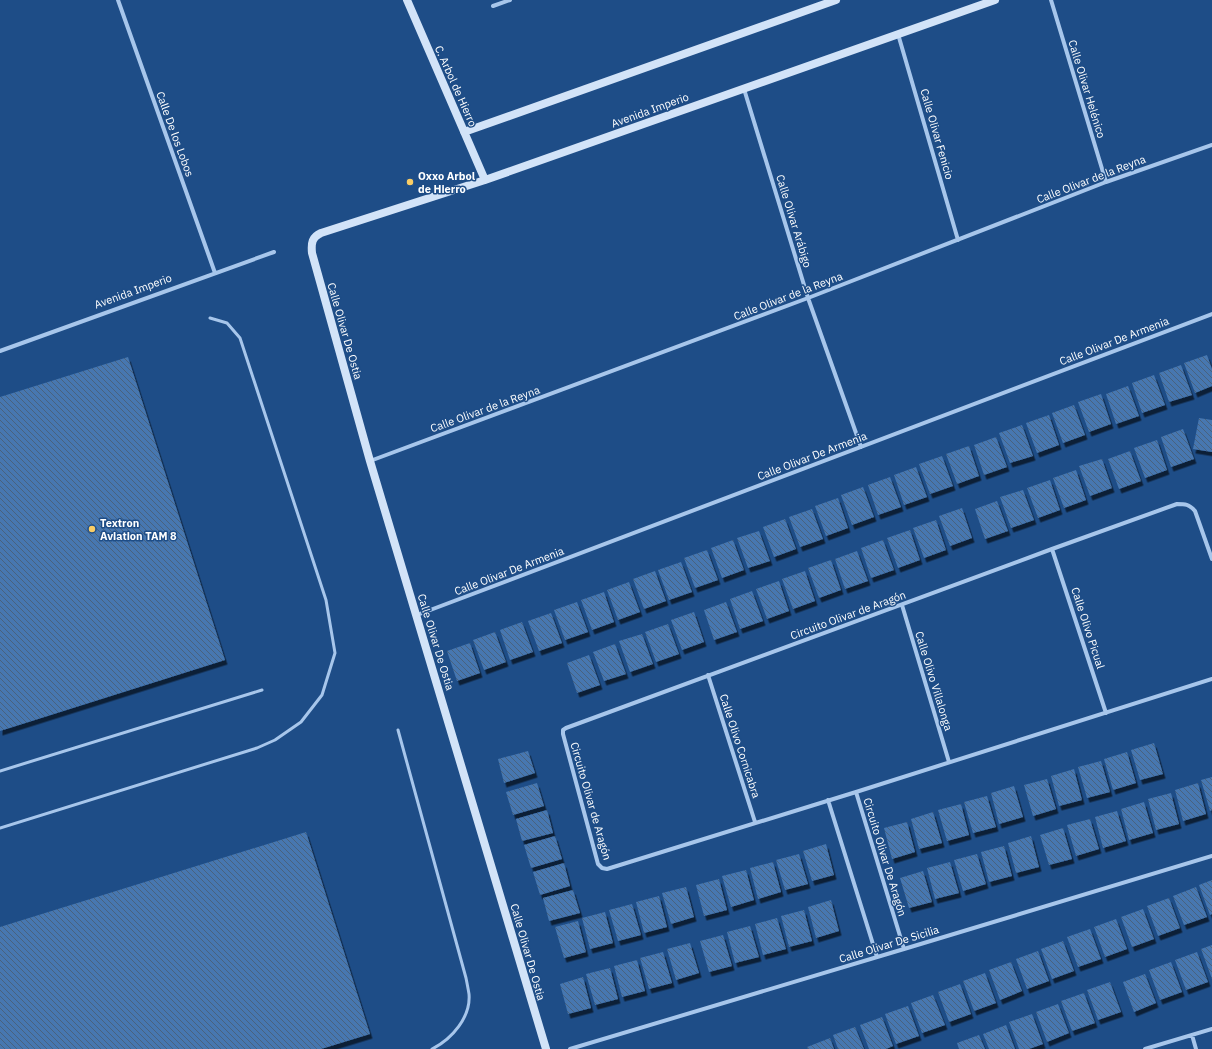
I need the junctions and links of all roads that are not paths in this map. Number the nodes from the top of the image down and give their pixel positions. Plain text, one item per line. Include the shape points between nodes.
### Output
1 (118, 0) edge
2 (406, 0) edge
3 (510, 0) edge
4 (836, 0) edge
5 (995, 0) edge
6 (1051, 0) edge
7 (493, 6) dead end
8 (898, 34) junction
9 (744, 89) junction
10 (464, 132) junction
11 (1212, 145) edge
12 (485, 180) junction
13 (1106, 182) junction
14 (313, 239) joint
15 (958, 240) junction
16 (274, 252) dead end
17 (215, 273) junction
18 (808, 298) junction
19 (1212, 314) edge
20 (210, 318) dead end
21 (0, 351) edge
22 (861, 447) junction
23 (370, 461) junction
24 (1052, 549) junction
25 (1212, 559) edge
26 (902, 605) junction
27 (417, 615) junction
28 (708, 675) junction
29 (1212, 679) edge
30 (262, 690) dead end
31 (1106, 713) junction
32 (398, 730) dead end
33 (949, 762) junction
34 (0, 771) edge
35 (856, 792) junction
36 (828, 800) junction
37 (755, 822) junction
38 (0, 828) edge
39 (1212, 856) edge
40 (904, 949) junction
41 (876, 957) junction
42 (1212, 1028) edge
43 (1192, 1034) junction
44 (432, 1049) edge
45 (546, 1049) edge
46 (570, 1049) edge
47 (1145, 1049) edge
48 (1196, 1049) edge

1 - 17 street, Calle De los Lobos
2 - 10 street, C. Arbol de Hierro
3 - 7 street
4 - 10 street
5 - 8 street, Avenida Imperio
6 - 13 street, Calle Olivar Helénico
8 - 9 street, Avenida Imperio
8 - 15 street, Calle Olivar Fenicio
9 - 12 street, Avenida Imperio
9 - 18 street, Calle Olivar Arábigo
10 - 12 street, C. Arbol de Hierro
11 - 13 street, Calle Olivar de la Reyna
12 - 14 street, Avenida Imperio via 321,232
13 - 15 street, Calle Olivar de la Reyna
14 - 23 street, Calle Olivar De Ostia via 312,253
15 - 18 street, Calle Olivar de la Reyna
16 - 17 street, Avenida Imperio
17 - 21 street, Avenida Imperio
18 - 22 street, Calle Olivar Arábigo
18 - 23 street, Calle Olivar de la Reyna
19 - 22 street, Calle Olivar De Armenia
20 - 38 lane via 227,323 240,338 326,600 335,653 322,695 301,722 275,740 257,748
22 - 27 street, Calle Olivar De Armenia
23 - 27 street, Calle Olivar De Ostia
24 - 25 street, Circuito Olivar de Aragón via 1177,504 1185,504 1195,511
24 - 26 street, Circuito Olivar de Aragón
24 - 31 street, Calle Olivo Picual
26 - 28 street, Circuito Olivar de Aragón
26 - 33 street, Calle Olivo Villalonga
27 - 45 street, Calle Olivar De Ostia
28 - 37 street, Calle Olivo Cornicabra
28 - 37 street, Circuito Olivar de Aragón via 563,730 598,864 606,869
29 - 31 street, Circuito Olivar de Aragón
30 - 34 lane
31 - 33 street, Circuito Olivar de Aragón
32 - 44 lane via 469,995 467,1010 458,1028 441,1045
33 - 35 street, Circuito Olivar de Aragón
35 - 36 street, Circuito Olivar de Aragón
35 - 40 street, Circuito Olivar De Aragón
36 - 37 street, Circuito Olivar de Aragón
36 - 41 street
39 - 40 street, Calle Olivar De Sicilia
40 - 41 street, Calle Olivar De Sicilia
41 - 46 street, Calle Olivar De Sicilia
42 - 43 street
43 - 47 street
43 - 48 street

